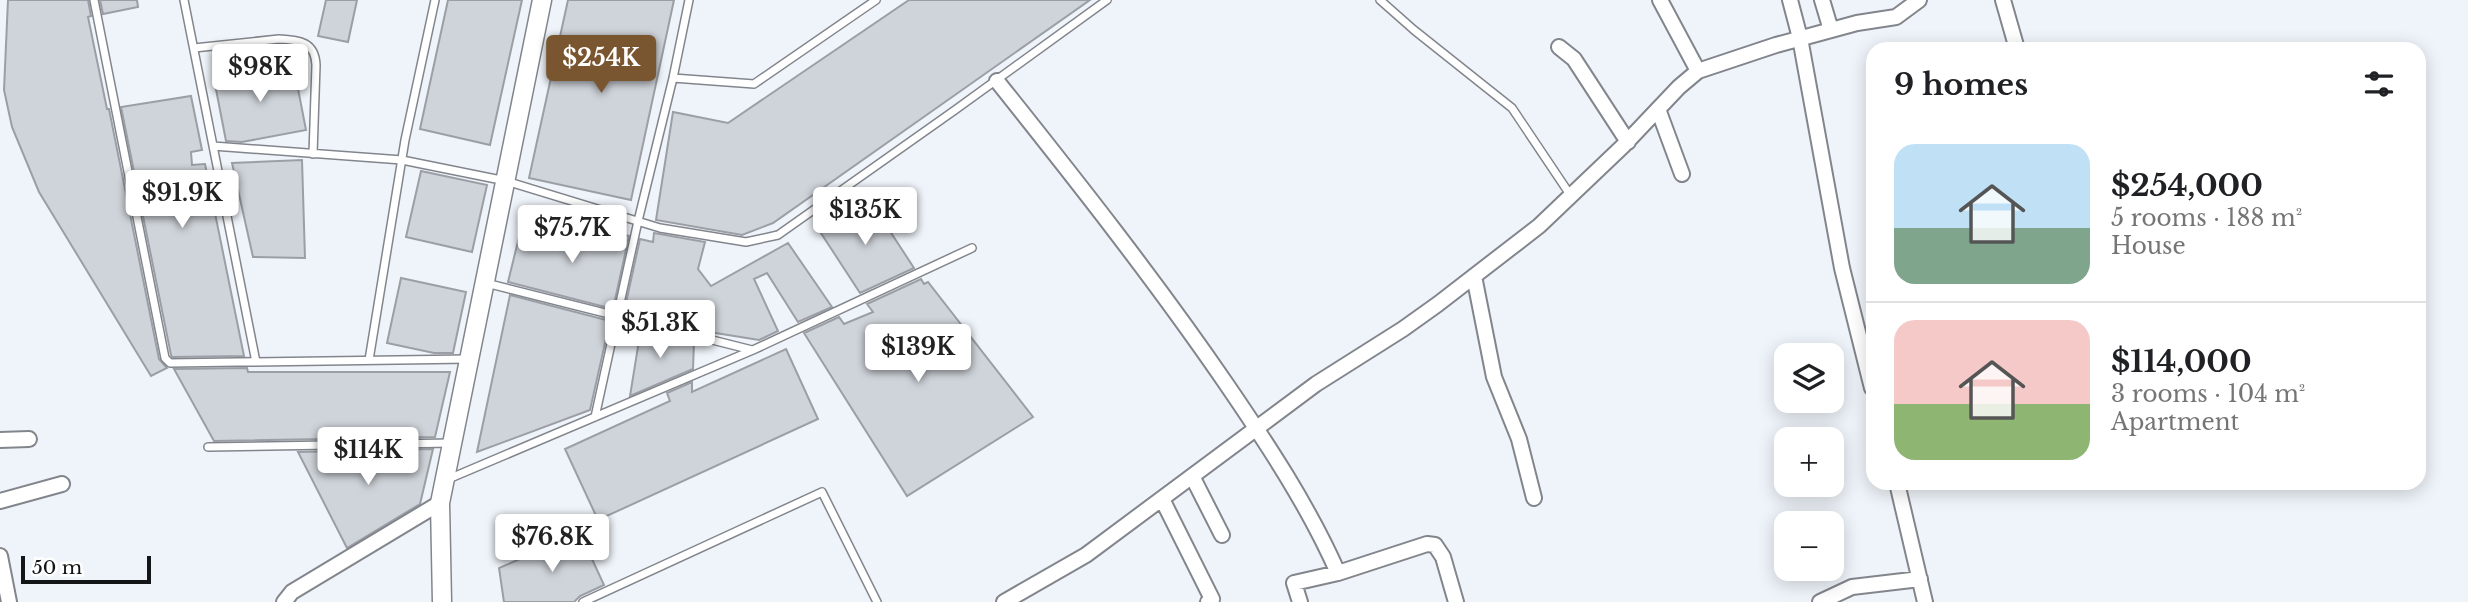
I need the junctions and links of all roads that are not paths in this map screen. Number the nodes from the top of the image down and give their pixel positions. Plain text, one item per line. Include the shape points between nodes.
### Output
1 (94, 0) edge
2 (184, 0) edge
3 (435, 0) edge
4 (542, 0) edge
5 (689, 0) edge
6 (1107, 0) edge
7 (1380, 0) edge
8 (1660, 0) edge
9 (1790, 0) edge
10 (1822, 0) edge
11 (1919, 0) edge
12 (2003, 0) edge
13 (874, 1) edge
14 (1831, 30) junction
15 (1800, 38) junction
16 (2015, 42) edge
17 (1559, 47) dead end
18 (194, 48) junction
19 (1698, 71) junction
20 (673, 78) junction
21 (997, 81) junction
22 (1658, 109) junction
23 (1628, 142) junction
24 (213, 146) junction
25 (313, 154) junction
26 (402, 160) junction
27 (1682, 174) dead end
28 (506, 181) junction
29 (1571, 195) junction
30 (638, 221) junction
31 (972, 248) dead end
32 (1474, 276) junction
33 (485, 283) junction
34 (616, 316) junction
35 (753, 350) junction
36 (470, 359) junction
37 (369, 360) junction
38 (256, 362) junction
39 (1866, 364) edge
40 (595, 417) junction
41 (1257, 428) junction
42 (29, 439) dead end
43 (0, 440) edge
44 (452, 443) junction
45 (208, 447) dead end
46 (1192, 476) junction
47 (445, 480) junction
48 (62, 484) dead end
49 (1898, 490) edge
50 (1534, 498) dead end
51 (1162, 499) junction
52 (0, 501) edge
53 (440, 503) junction
54 (1222, 535) dead end
55 (0, 556) edge
56 (1338, 573) junction
57 (1920, 579) junction
58 (9, 602) edge
59 (284, 602) edge
60 (442, 602) edge
61 (583, 602) edge
62 (877, 602) edge
63 (1004, 602) edge
64 (1208, 602) edge
65 (1300, 602) edge
66 (1456, 602) edge
67 (1820, 602) edge
68 (1925, 602) edge

1 - 38 lane via 165,358 170,363
2 - 18 lane
3 - 26 lane
4 - 28 street
5 - 20 lane
6 - 21 lane
7 - 29 lane via 1512,108
8 - 19 street
9 - 15 street
10 - 14 street
11 - 14 street via 1895,17
12 - 16 street
13 - 20 lane via 754,84
14 - 15 street
15 - 19 street
15 - 39 street via 1842,268
17 - 23 street via 1574,59
18 - 24 lane
18 - 25 lane via 279,39 311,46 316,52
19 - 22 street
20 - 30 lane
21 - 30 lane via 778,235 746,242
21 - 41 street via 1181,318
22 - 23 street
22 - 27 street
23 - 29 street
24 - 25 lane
24 - 38 lane
25 - 26 lane
26 - 28 lane
26 - 37 lane
28 - 30 lane
28 - 33 street
29 - 32 street
30 - 34 lane
31 - 35 lane
32 - 41 street
32 - 50 street via 1494,377 1519,439
33 - 34 lane
33 - 36 street
34 - 35 lane
34 - 40 lane
35 - 40 lane
36 - 37 lane
36 - 44 street
37 - 38 lane
40 - 47 lane
41 - 46 street
41 - 56 street via 1323,538
42 - 43 street
44 - 45 lane
44 - 47 street
46 - 51 street
46 - 54 street
47 - 53 street
48 - 52 street
49 - 57 street
51 - 63 street via 1086,555
51 - 64 street via 1212,599
53 - 59 street via 292,592
53 - 60 street
55 - 58 street
56 - 65 street via 1294,583
56 - 66 street via 1435,545
57 - 67 street via 1852,587
57 - 68 street
61 - 62 lane via 822,492

